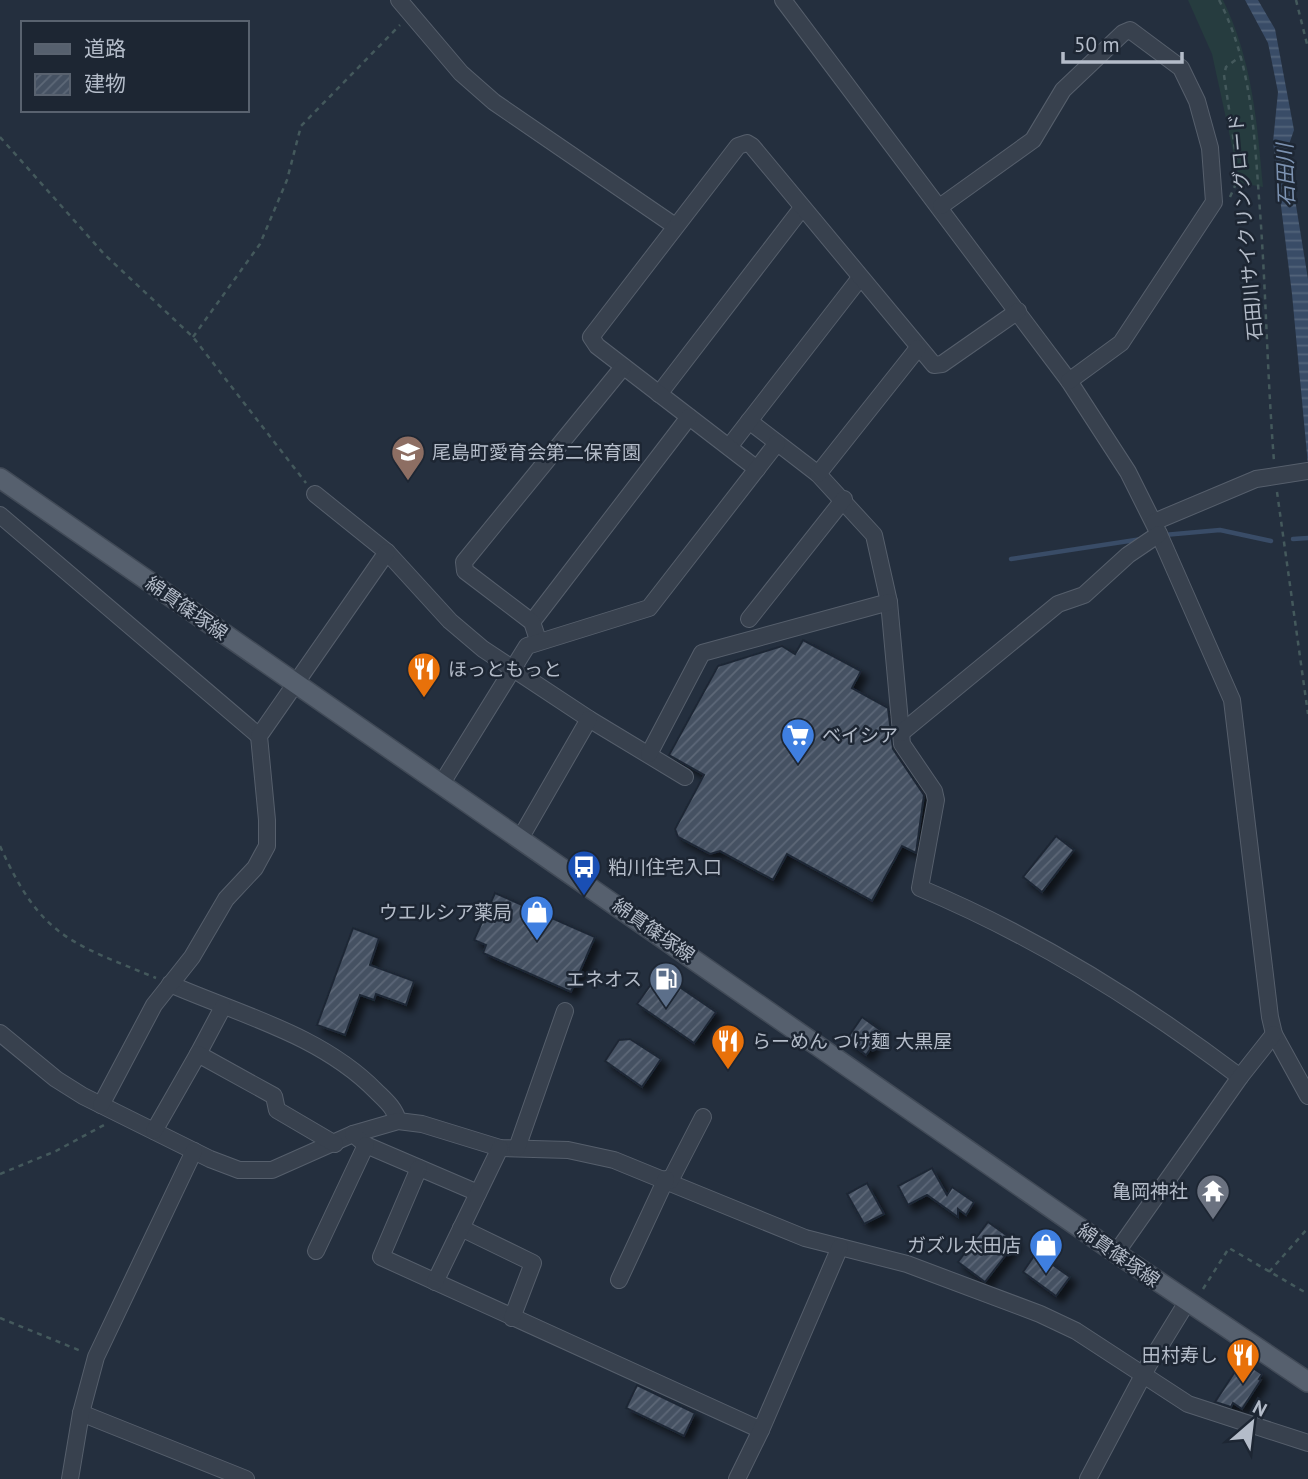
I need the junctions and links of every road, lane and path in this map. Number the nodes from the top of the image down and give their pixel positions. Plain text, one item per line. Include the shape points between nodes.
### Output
1 (398, 0) edge
2 (783, 0) edge
3 (1219, 0) edge
4 (1296, 0) edge
5 (411, 14) junction
6 (1308, 48) edge
7 (1241, 56) junction
8 (0, 137) edge
9 (1227, 199) dead end
10 (941, 206) junction
11 (802, 208) junction
12 (675, 226) junction
13 (860, 278) junction
14 (1018, 311) junction
15 (193, 337) junction
16 (918, 348) junction
17 (623, 367) junction
18 (1069, 381) junction
19 (659, 394) junction
20 (689, 417) junction
21 (749, 421) junction
22 (778, 443) junction
23 (729, 447) junction
24 (1273, 458) dead end
25 (757, 469) junction
26 (1308, 471) edge
27 (818, 474) junction
28 (1281, 477) junction
29 (0, 478) edge
30 (315, 494) joint
31 (844, 499) junction
32 (0, 515) edge
33 (1156, 528) junction
34 (387, 552) junction
35 (889, 602) junction
36 (748, 619) dead end
37 (532, 622) junction
38 (538, 640) junction
39 (512, 666) junction
40 (297, 684) junction
41 (1308, 714) edge
42 (589, 719) junction
43 (901, 733) junction
44 (259, 736) junction
45 (649, 754) junction
46 (685, 777) dead end
47 (442, 783) junction
48 (521, 837) junction
49 (0, 846) edge
50 (170, 984) junction
51 (223, 1007) junction
52 (565, 1011) dead end
53 (0, 1033) edge
54 (1274, 1034) junction
55 (198, 1054) junction
56 (1240, 1077) junction
57 (1308, 1096) edge
58 (101, 1105) junction
59 (117, 1114) junction
60 (703, 1117) dead end
61 (398, 1121) junction
62 (154, 1131) junction
63 (353, 1134) junction
64 (335, 1144) junction
65 (366, 1144) junction
66 (500, 1148) junction
67 (517, 1148) junction
68 (194, 1151) junction
69 (419, 1168) junction
70 (0, 1174) edge
71 (668, 1180) junction
72 (478, 1193) junction
73 (461, 1228) junction
74 (1308, 1228) edge
75 (840, 1247) junction
76 (316, 1251) dead end
77 (1116, 1253) junction
78 (1269, 1272) junction
79 (619, 1280) dead end
80 (435, 1282) junction
81 (1308, 1294) edge
82 (1194, 1298) junction
83 (0, 1318) edge
84 (512, 1318) junction
85 (96, 1357) junction
86 (1144, 1376) junction
87 (1308, 1382) edge
88 (81, 1413) junction
89 (761, 1430) junction
90 (1308, 1443) edge
91 (70, 1479) edge
92 (246, 1479) edge
93 (737, 1479) edge
94 (1088, 1479) edge

1 - 5 street
2 - 10 street
3 - 7 path, 石田川サイクリングロード
4 - 6 path
5 - 12 street via 461,73 494,102
5 - 15 path via 301,127 287,180 260,244
7 - 9 path via 1226,66 1224,75 1239,177
7 - 24 path, 石田川サイクリングロード via 1254,135
8 - 15 path via 104,254
10 - 14 street
10 - 18 street via 1033,140 1062,90 1123,33 1130,30 1181,68 1197,101 1210,148 1214,202 1121,344
11 - 12 street via 752,146 743,144
11 - 13 street
11 - 19 street
12 - 17 street via 591,337
13 - 16 street
13 - 21 street
14 - 16 street via 942,364 931,362
14 - 18 street
15 - 30 path
16 - 27 street
17 - 19 street
17 - 37 street via 464,562 466,570
18 - 33 street via 1128,472
19 - 20 street
20 - 23 street
20 - 37 street
21 - 22 street
21 - 23 street
22 - 25 street
22 - 27 street
23 - 25 street
25 - 38 street via 649,608
26 - 28 street
27 - 31 street
28 - 33 street via 1256,479
28 - 41 path
29 - 40 main road, 綿貫篠塚線
30 - 34 street
31 - 35 street via 874,535
31 - 36 street
32 - 44 street
33 - 43 street via 1090,590 1058,604
33 - 54 street via 1232,700
34 - 39 street via 450,621
34 - 40 street
35 - 43 street
35 - 45 street via 702,653
37 - 38 street
38 - 39 street via 527,646
39 - 42 street
39 - 47 street
40 - 44 street
40 - 47 main road, 綿貫篠塚線
42 - 45 street
42 - 48 street
43 - 56 street via 902,744 934,791 935,811 920,888 1022,936 1168,1024
44 - 50 street via 267,846
45 - 46 street
47 - 48 main road, 綿貫篠塚線
48 - 77 main road, 綿貫篠塚線
49 - 50 path via 29,902 46,923 88,951
50 - 51 street
50 - 58 street
51 - 55 street
51 - 61 street via 327,1051 351,1067 391,1107
52 - 67 street
53 - 58 street via 56,1079
54 - 56 street
54 - 57 street
55 - 62 street
55 - 64 street via 274,1096 277,1110
56 - 77 street
58 - 59 street
59 - 62 street
59 - 70 path via 56,1151
60 - 71 street
61 - 63 street
61 - 66 street
62 - 68 street
63 - 64 street
63 - 65 street
64 - 68 street via 289,1165 259,1172 239,1170
65 - 69 street
65 - 76 street
66 - 67 street
66 - 72 street
67 - 71 street via 614,1160
68 - 85 street
69 - 72 street
69 - 80 street via 381,1257
71 - 75 street via 773,1226
71 - 79 street
72 - 73 street
73 - 80 street
73 - 84 street via 533,1263
74 - 78 path
75 - 86 street via 907,1264 1049,1318
75 - 89 street
77 - 82 main road, 綿貫篠塚線
78 - 81 path
78 - 82 path via 1229,1248
80 - 84 street
82 - 86 street
82 - 87 main road, 綿貫篠塚線
83 - 85 path
84 - 89 street
85 - 88 street
86 - 90 street via 1188,1404
86 - 94 street
88 - 91 street
88 - 92 street
89 - 93 street

